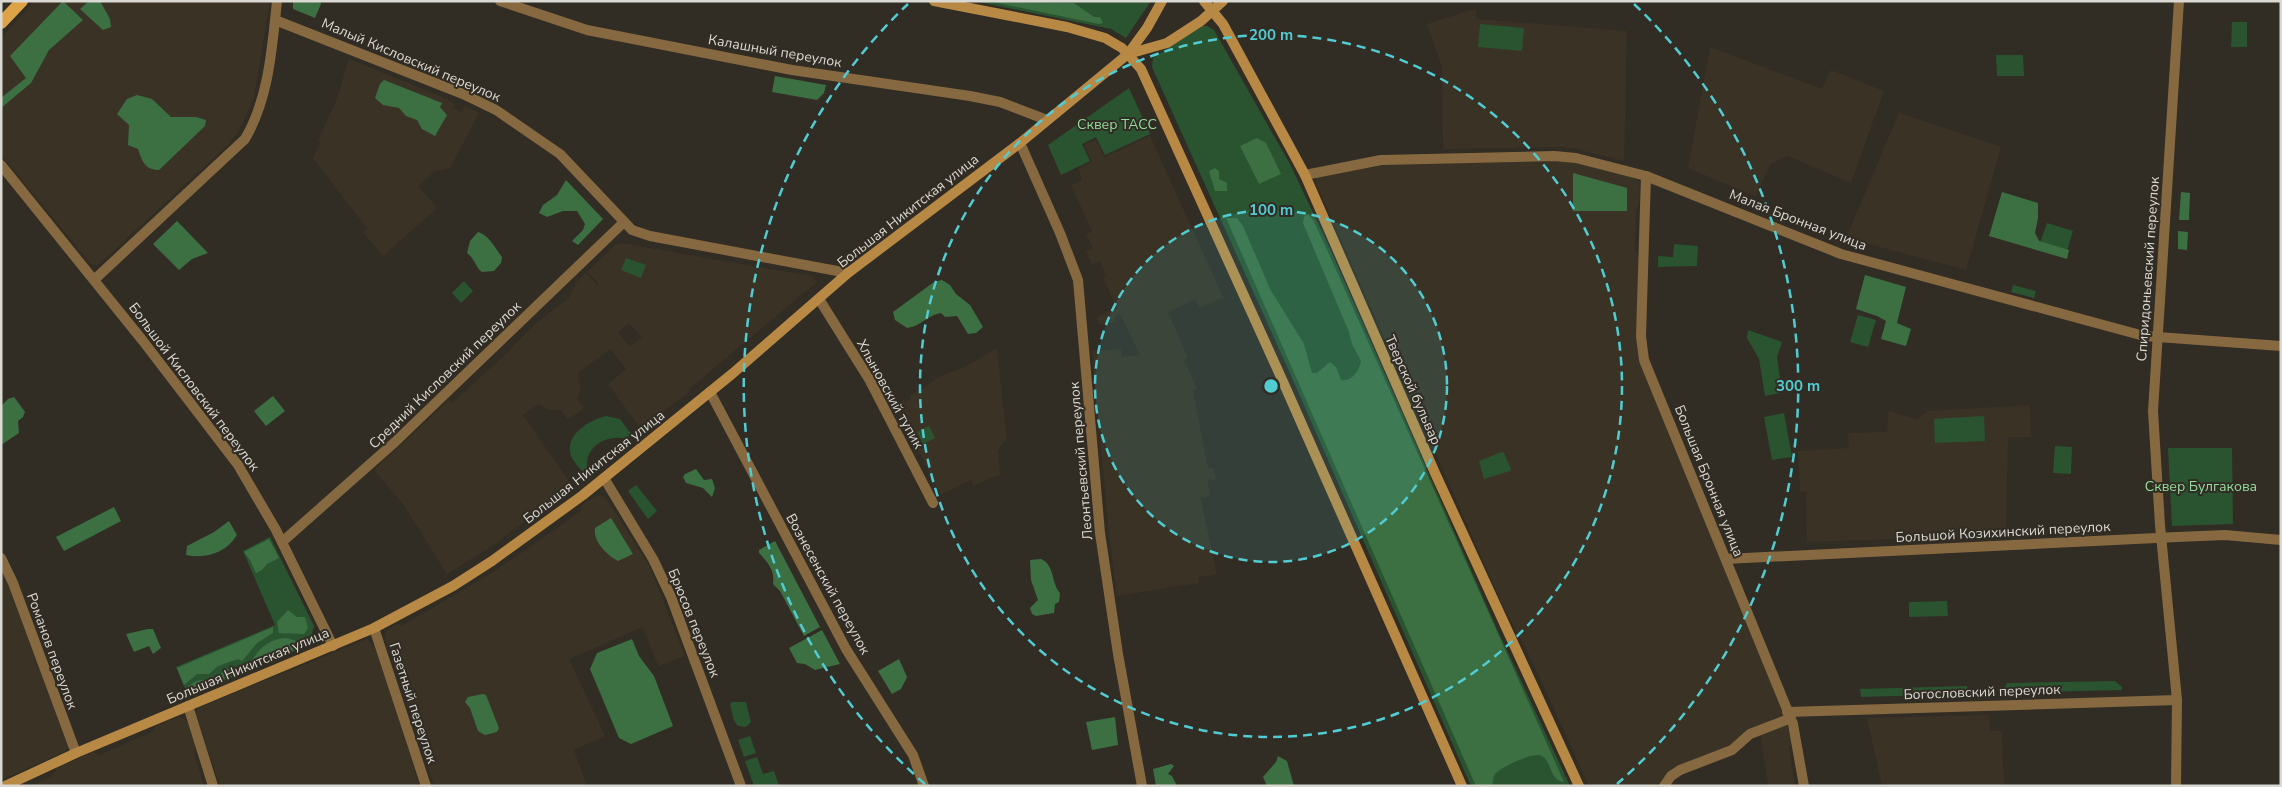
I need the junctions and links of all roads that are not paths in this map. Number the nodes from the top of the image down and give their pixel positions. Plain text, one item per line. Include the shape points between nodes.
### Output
1 (22, 1) edge
2 (277, 1) edge
3 (500, 1) edge
4 (934, 1) edge
5 (1162, 1) edge
6 (1204, 1) edge
7 (1223, 1) edge
8 (2179, 1) edge
9 (1213, 10) junction
10 (275, 20) junction
11 (1, 23) edge
12 (1128, 54) junction
13 (1047, 120) junction
14 (1020, 143) junction
15 (1, 166) edge
16 (1305, 175) junction
17 (1646, 176) junction
18 (623, 223) junction
19 (848, 273) junction
20 (94, 280) junction
21 (819, 299) junction
22 (2157, 338) junction
23 (2281, 346) edge
24 (710, 392) junction
25 (604, 478) junction
26 (933, 503) dead end
27 (2162, 538) junction
28 (2281, 540) edge
29 (282, 542) junction
30 (1, 558) edge
31 (1726, 559) junction
32 (374, 628) junction
33 (333, 646) junction
34 (2177, 700) junction
35 (188, 706) junction
36 (1789, 715) junction
37 (76, 753) junction
38 (5, 786) edge
39 (212, 786) edge
40 (426, 786) edge
41 (740, 786) edge
42 (924, 786) edge
43 (1142, 786) edge
44 (1462, 786) edge
45 (1579, 786) edge
46 (1664, 786) edge
47 (1804, 786) edge
48 (2176, 786) edge

1 - 11 main road
2 - 10 street
3 - 13 street, Калашный переулок via 587,30 792,70 970,96 1000,102
4 - 12 main road via 1109,39
5 - 12 main road
6 - 9 main road, Тверской бульвар
7 - 9 main road
8 - 22 street, Спиридоньевский переулок
9 - 12 main road via 1167,43
9 - 16 main road, Тверской бульвар via 1224,24
10 - 18 street, Малый Кисловский переулок via 464,94 506,116 560,154
10 - 20 street via 264,96 244,139
12 - 13 main road, Большая Никитская улица
12 - 44 main road via 1146,77
13 - 14 main road, Большая Никитская улица
14 - 19 main road, Большая Никитская улица
14 - 43 street, Леонтьевский переулок via 1078,280 1100,533
15 - 20 street, Большой Кисловский переулок
16 - 17 street, Малая Бронная улица via 1381,160 1554,156 1576,158
16 - 45 main road, Тверской бульвар via 1439,482
17 - 22 street, Малая Бронная улица via 1841,254
17 - 31 street, Большая Бронная улица via 1642,350
18 - 19 street, Малый Кисловский переулок via 650,236
18 - 29 street, Средний Кисловский переулок via 395,442
19 - 21 main road, Большая Никитская улица
20 - 29 street, Большой Кисловский переулок via 226,447
21 - 24 main road, Большая Никитская улица
21 - 26 street, Хлыновский тупик via 869,379
22 - 23 street, Малая Бронная улица
22 - 27 street, Спиридоньевский переулок via 2153,411
24 - 25 main road, Большая Никитская улица
24 - 42 street, Вознесенский переулок via 846,649 912,755
25 - 32 main road, Большая Никитская улица via 533,532 453,586
25 - 41 street, Брюсов переулок via 653,559 671,597
27 - 28 street, Большой Козихинский переулок via 2224,535
27 - 31 street, Большой Козихинский переулок
27 - 34 street, Спиридоньевский переулок
29 - 33 street, Большой Кисловский переулок
30 - 37 street, Романов переулок
31 - 36 street, Большая Бронная улица
32 - 33 main road, Большая Никитская улица
32 - 40 street, Газетный переулок
33 - 35 main road, Большая Никитская улица
34 - 36 street, Богословский переулок
34 - 48 street, Спиридоньевский переулок
35 - 37 main road, Большая Никитская улица
35 - 39 street
36 - 46 street, Богословский переулок via 1750,734 1732,750 1680,770
36 - 47 street, Большая Бронная улица via 1795,731
37 - 38 main road, Большая Никитская улица

